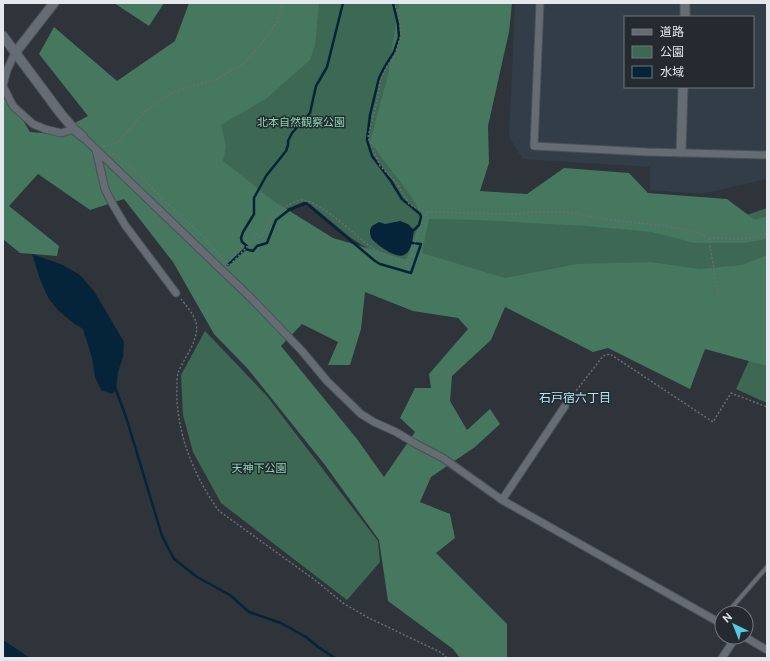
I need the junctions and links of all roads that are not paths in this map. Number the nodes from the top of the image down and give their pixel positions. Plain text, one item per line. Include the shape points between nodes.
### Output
1 (54, 3) edge
2 (540, 3) edge
3 (685, 3) edge
4 (685, 16) edge
5 (3, 36) edge
6 (15, 53) junction
7 (3, 85) edge
8 (683, 88) edge
9 (74, 129) junction
10 (83, 137) joint
11 (96, 150) junction
12 (681, 152) junction
13 (767, 155) edge
14 (176, 293) road end
15 (565, 406) road end
16 (502, 500) junction
17 (767, 567) edge
18 (734, 605) edge
19 (714, 618) edge
20 (754, 642) edge
21 (731, 645) edge
22 (767, 650) edge
23 (722, 658) edge

1 - 6 street
2 - 12 street via 534,146
3 - 4 street
5 - 6 street
6 - 7 street
6 - 9 street
7 - 9 street via 13,106 33,124 61,133
8 - 12 street
9 - 10 street
10 - 11 street
11 - 14 street via 105,189 112,203 125,225
11 - 16 street via 252,299 361,414 443,458
12 - 13 street
15 - 16 street
16 - 19 street
17 - 18 lane
20 - 22 street
21 - 23 street

